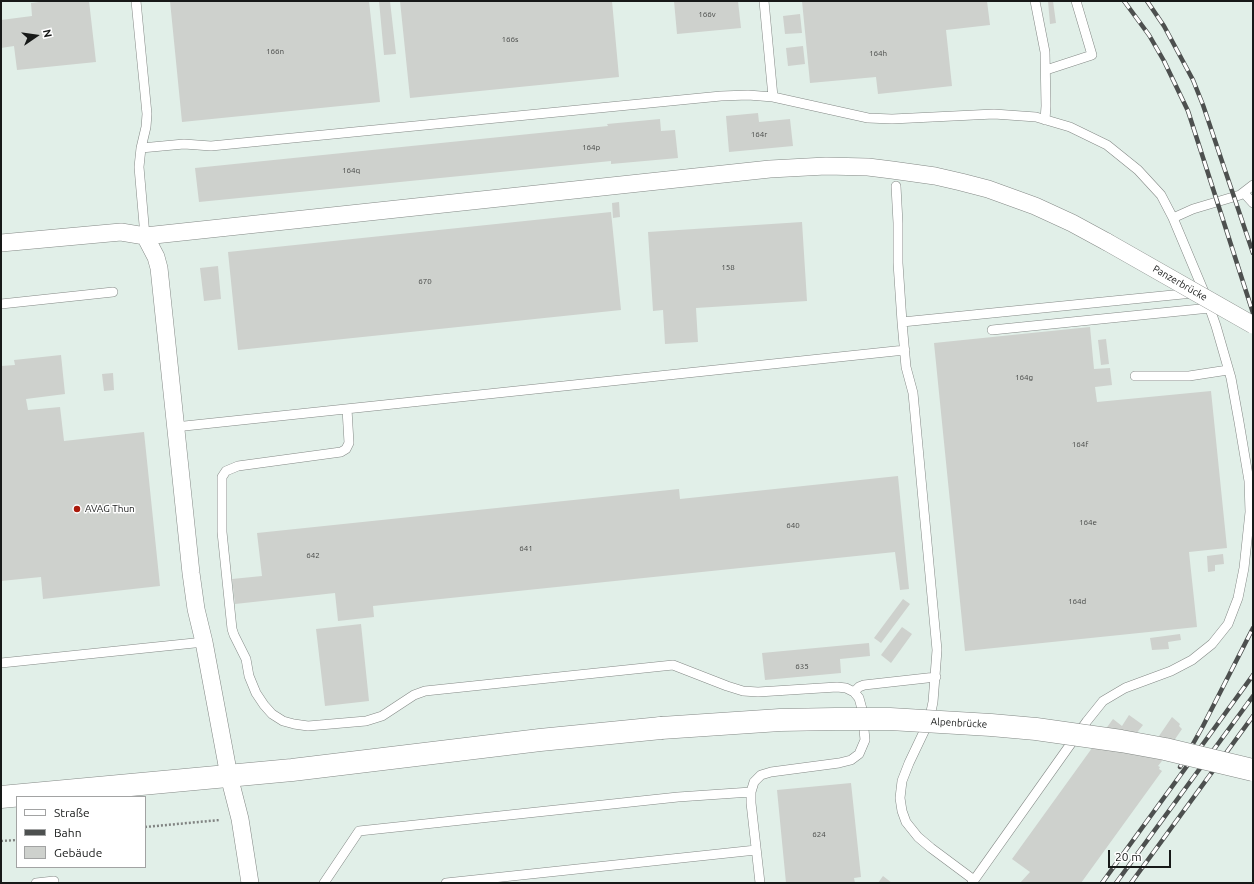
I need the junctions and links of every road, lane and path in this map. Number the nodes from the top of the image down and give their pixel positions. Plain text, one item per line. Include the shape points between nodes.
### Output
1 (136, 1) edge
2 (764, 1) edge
3 (1035, 1) edge
4 (1076, 1) edge
5 (1046, 70) junction
6 (773, 97) junction
7 (1045, 120) junction
8 (141, 148) junction
9 (1253, 185) edge
10 (896, 186) dead end
11 (1244, 193) junction
12 (1253, 203) edge
13 (1173, 218) junction
14 (145, 236) junction
15 (1, 243) edge
16 (114, 292) dead end
17 (1204, 292) junction
18 (1, 304) edge
19 (1210, 308) junction
20 (902, 322) junction
21 (1253, 325) edge
22 (992, 330) dead end
23 (905, 350) junction
24 (1228, 370) junction
25 (1135, 376) dead end
26 (347, 409) junction
27 (176, 427) junction
28 (204, 642) junction
29 (1, 663) edge
30 (936, 677) junction
31 (854, 692) junction
32 (1253, 770) edge
33 (229, 776) junction
34 (751, 792) junction
35 (1, 797) edge
36 (240, 819) junction
37 (146, 827) edge
38 (16, 840) edge
39 (1, 841) edge
40 (756, 850) junction
41 (973, 882) edge
42 (36, 883) edge
43 (54, 883) edge
44 (250, 883) edge
45 (324, 883) edge
46 (446, 883) edge
47 (760, 883) edge

1 - 8 lane via 147,114
2 - 6 lane
3 - 5 lane
4 - 5 lane via 1092,55
5 - 7 lane
6 - 7 lane via 868,118 994,114
6 - 8 lane via 721,96 211,146 184,144
7 - 13 lane via 1070,127 1107,145 1138,170 1161,195
8 - 14 lane via 139,167
9 - 11 lane
10 - 20 lane
11 - 12 lane
11 - 13 lane
13 - 17 lane
14 - 15 street, Panzerbrücke via 121,232
14 - 21 street, Panzerbrücke, bridge via 762,169 868,167 935,176 1035,206 1107,242
14 - 27 street via 159,268
16 - 18 lane
17 - 19 lane
17 - 20 lane
19 - 22 lane
19 - 24 lane
20 - 23 lane
23 - 26 lane
23 - 30 lane via 906,368 914,393 937,650
24 - 25 lane via 1189,376
24 - 41 lane via 1249,481 1250,512 1244,568 1238,598 1228,624 1212,644 1192,660 1171,671 1125,688 1103,701
26 - 27 lane
26 - 31 lane via 348,443 346,449 341,452 238,466 226,471 222,477 222,532 232,629 246,659 256,693 272,714 283,721 308,726 366,721 382,716 414,695 425,691 673,665 743,691 837,687
27 - 28 street via 193,590
28 - 29 lane
28 - 33 street
30 - 31 lane via 864,685
30 - 41 lane via 929,721 902,781 902,811 906,822 918,838
31 - 34 lane via 862,709 866,740 859,754 851,760 839,763 771,772 754,782
32 - 33 main road, Alpenbrücke, bridge via 1165,749 1036,729 890,719 835,719 661,728
33 - 35 main road, Alpenbrücke
33 - 36 street
34 - 40 lane
34 - 45 lane via 678,797 359,831
36 - 37 path
36 - 44 street
38 - 39 path
40 - 46 lane
40 - 47 lane
42 - 43 lane

